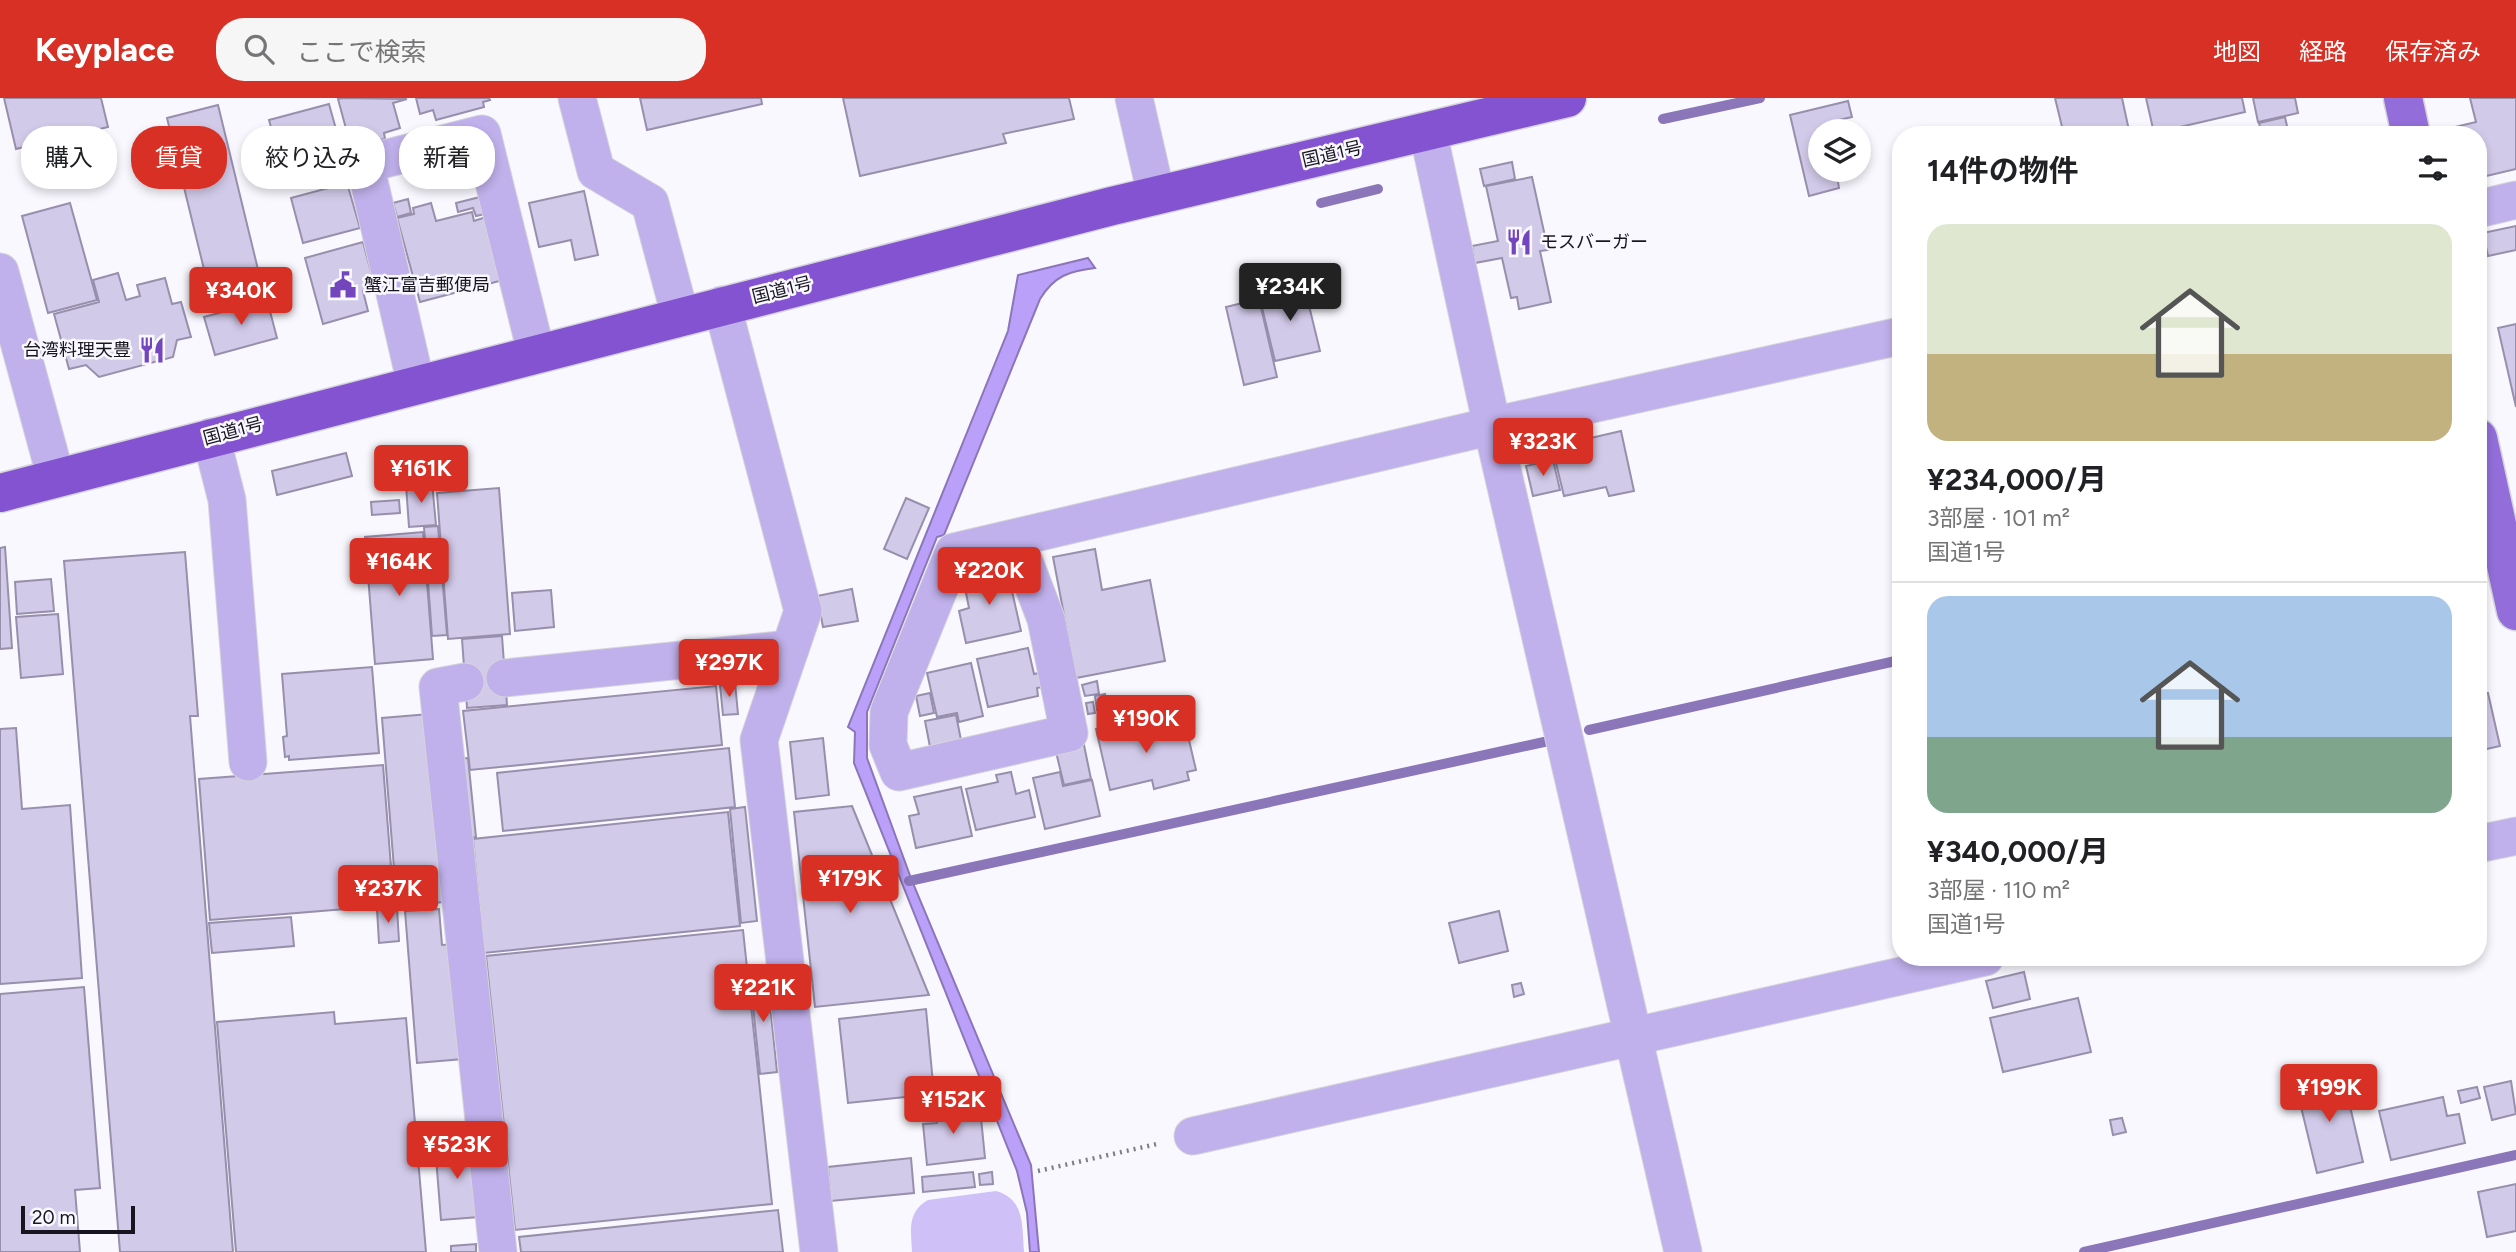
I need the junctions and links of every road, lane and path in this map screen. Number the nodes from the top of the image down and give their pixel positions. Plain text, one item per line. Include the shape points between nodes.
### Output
1 (577, 98) edge
2 (1134, 98) edge
3 (1567, 98) edge
4 (2403, 98) edge
5 (2409, 126) edge
6 (1428, 132) junction
7 (1156, 194) junction
8 (2516, 200) edge
9 (2487, 207) edge
10 (0, 272) edge
11 (722, 305) junction
12 (680, 315) junction
13 (1892, 338) edge
14 (536, 352) junction
15 (416, 384) junction
16 (1492, 426) junction
17 (211, 437) junction
18 (55, 478) junction
19 (2487, 479) edge
20 (0, 493) edge
21 (1015, 538) junction
22 (2516, 611) edge
23 (790, 649) junction
24 (505, 678) dead end
25 (465, 682) dead end
26 (248, 762) dead end
27 (2516, 836) edge
28 (2487, 842) edge
29 (1946, 966) edge
30 (1635, 1037) junction
31 (1193, 1136) joint
32 (1038, 1171) dead end
33 (498, 1252) edge
34 (819, 1252) edge
35 (1684, 1252) edge

1 - 12 street via 596,171 650,203
2 - 7 street
3 - 6 highway, 国道1号
4 - 5 main road
6 - 7 highway, 国道1号
6 - 16 street
7 - 11 highway, 国道1号
8 - 9 street
10 - 18 street
11 - 12 highway, 国道1号
11 - 23 street via 803,611
12 - 14 highway, 国道1号
13 - 16 street
14 - 15 highway, 国道1号
14 - 15 street via 482,134 365,164
15 - 17 highway, 国道1号
16 - 21 street
16 - 30 street
17 - 18 highway, 国道1号
17 - 26 street via 228,500
18 - 20 highway, 国道1号
19 - 22 main road
21 - 21 street via 954,552 889,712 888,745 900,772 1069,733 1046,619
23 - 24 street
23 - 34 street via 759,740
25 - 33 street via 438,687
27 - 28 street
29 - 30 street
30 - 31 street
30 - 35 street
31 - 32 path

